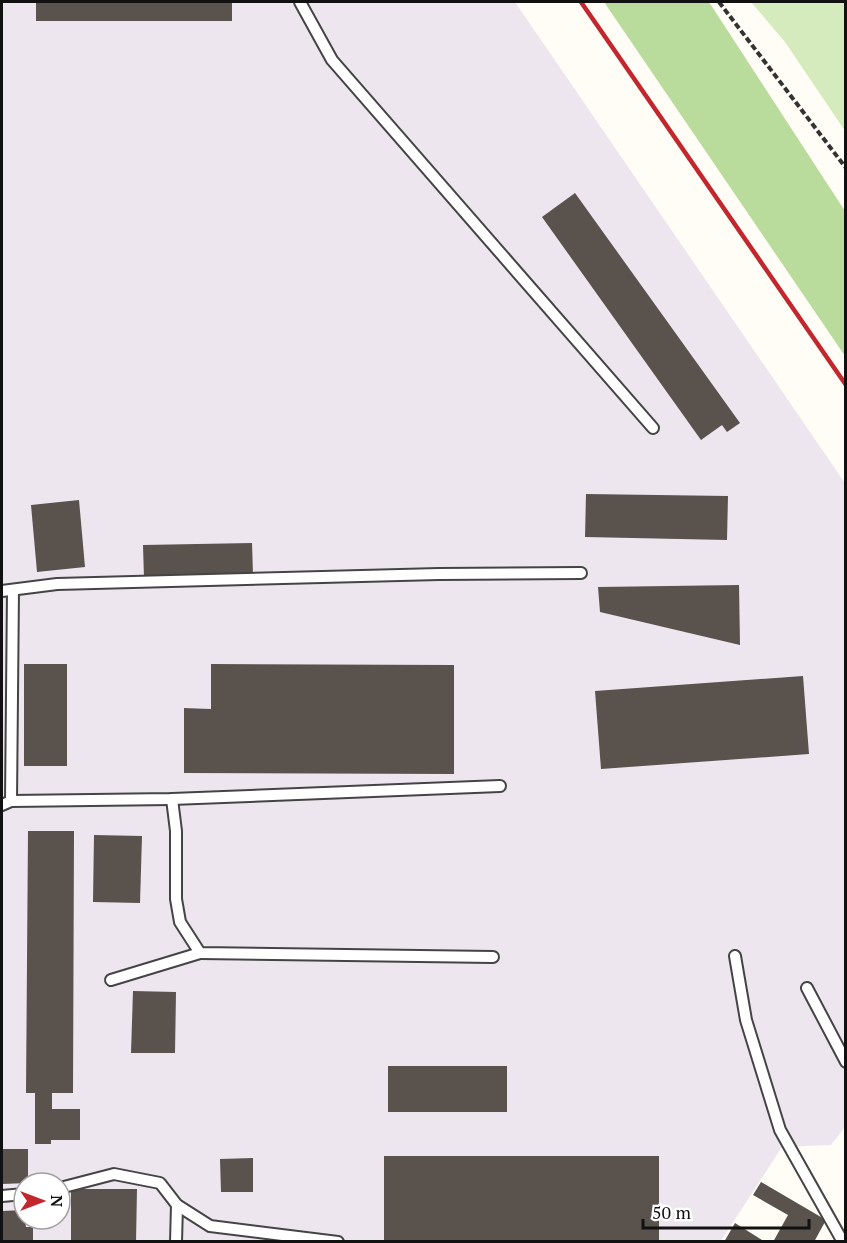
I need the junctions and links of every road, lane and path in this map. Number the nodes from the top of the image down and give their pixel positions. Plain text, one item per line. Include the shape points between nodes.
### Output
1 (300, 2) edge
2 (719, 2) edge
3 (846, 168) edge
4 (653, 428) dead end
5 (581, 573) dead end
6 (7, 591) edge
7 (501, 786) dead end
8 (172, 799) junction
9 (6, 803) edge
10 (200, 953) junction
11 (735, 956) dead end
12 (493, 957) dead end
13 (111, 980) dead end
14 (807, 988) dead end
15 (846, 1062) edge
16 (72, 1185) edge
17 (177, 1205) junction
18 (176, 1242) edge
19 (338, 1242) edge
20 (843, 1242) edge

1 - 4 lane via 333,60
2 - 3 path
5 - 6 lane via 57,584
6 - 9 lane
7 - 8 lane
8 - 9 lane
8 - 10 lane via 180,922
10 - 12 lane
10 - 13 lane
11 - 20 lane via 746,1020 780,1130
14 - 15 lane
16 - 17 lane via 114,1174 160,1183
17 - 18 lane
17 - 19 lane via 210,1226

